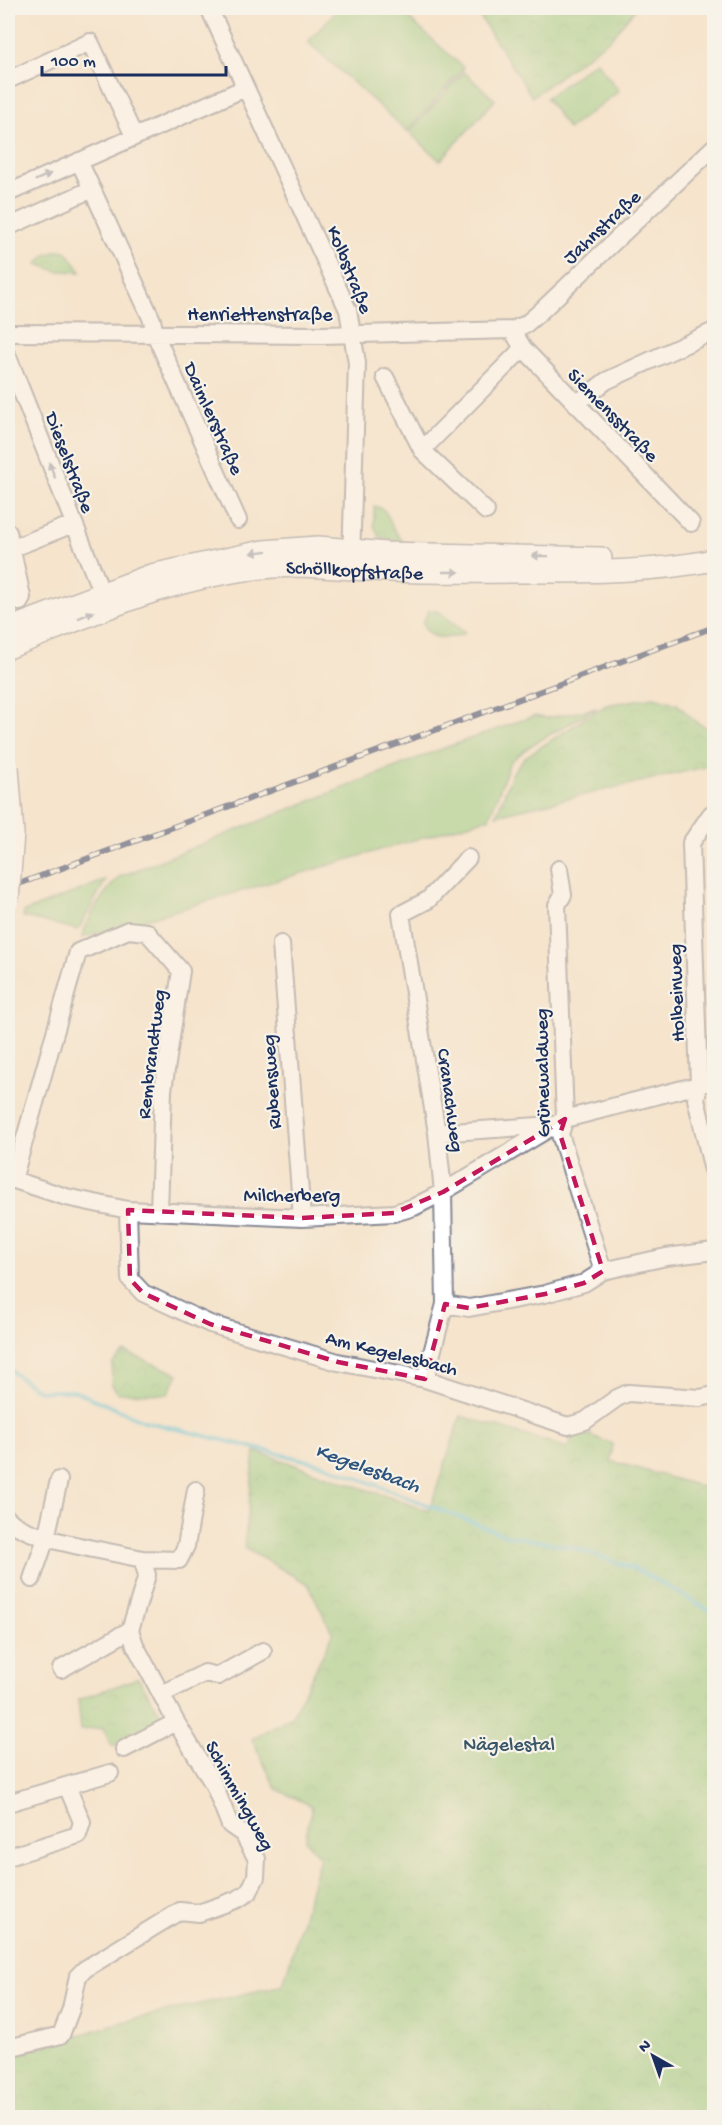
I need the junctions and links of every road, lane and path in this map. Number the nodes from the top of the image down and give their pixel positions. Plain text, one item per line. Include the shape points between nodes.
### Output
1 (208, 8) edge
2 (8, 80) edge
3 (245, 88) junction
4 (134, 136) junction
5 (714, 147) edge
6 (79, 160) junction
7 (92, 189) junction
8 (8, 193) edge
9 (8, 227) edge
10 (512, 330) junction
11 (714, 331) edge
12 (8, 333) edge
13 (154, 334) junction
14 (354, 335) junction
15 (523, 348) junction
16 (8, 357) edge
17 (385, 377) dead end
18 (576, 404) junction
19 (422, 450) junction
20 (486, 511) dead end
21 (238, 520) dead end
22 (691, 523) dead end
23 (73, 524) junction
24 (10, 540) edge
25 (714, 546) edge
26 (351, 558) junction
27 (714, 560) edge
28 (97, 581) dead end
29 (20, 602) dead end
30 (8, 629) edge
31 (8, 648) edge
32 (8, 767) edge
33 (711, 814) dead end
34 (468, 858) dead end
35 (559, 869) dead end
36 (8, 901) edge
37 (281, 944) dead end
38 (707, 1083) edge
39 (562, 1122) junction
40 (437, 1133) junction
41 (714, 1175) edge
42 (10, 1179) edge
43 (443, 1192) junction
44 (128, 1210) junction
45 (159, 1212) junction
46 (302, 1218) junction
47 (714, 1251) edge
48 (603, 1271) junction
49 (444, 1304) junction
50 (424, 1379) junction
51 (714, 1395) edge
52 (59, 1480) dead end
53 (196, 1490) dead end
54 (8, 1519) edge
55 (45, 1538) junction
56 (142, 1559) junction
57 (32, 1579) dead end
58 (130, 1630) junction
59 (263, 1652) dead end
60 (61, 1669) dead end
61 (162, 1694) junction
62 (176, 1722) junction
63 (124, 1749) dead end
64 (110, 1773) dead end
65 (67, 1786) junction
66 (8, 1803) edge
67 (8, 1857) edge
68 (8, 2048) edge

1 - 3 street, Kolbstraße
2 - 4 street via 90,42
3 - 4 street
3 - 14 street, Kolbstraße via 330,267
4 - 6 street
5 - 10 street, Jahnstraße via 540,312
6 - 7 street, Daimlerstraße
8 -> 6 street
7 - 9 street
7 - 13 street, Daimlerstraße via 152,320
10 - 14 street, Henriettenstraße
10 - 15 street, Siemensstraße
11 - 18 street via 606,381
12 - 13 street, Henriettenstraße
13 - 14 street, Henriettenstraße
13 - 21 street, Daimlerstraße
14 - 26 street, Kolbstraße via 357,363
15 - 18 street, Siemensstraße
15 - 19 street
23 -> 16 street, Dieselstraße
17 - 19 street
18 - 22 street, Siemensstraße
19 - 20 street
23 - 24 street
23 - 28 street, Dieselstraße
24 - 29 street
25 -> 26 main road, Schöllkopfstraße via 598,558 386,553
26 -> 27 main road, Schöllkopfstraße via 416,572 598,572
26 -> 30 main road, Schöllkopfstraße via 318,547 263,551 196,564 151,575
31 -> 26 main road, Schöllkopfstraße via 107,606 198,578
32 - 36 main road, bridge via 13,833
33 - 38 street, Holbeinweg via 691,843
34 - 40 street, Cranachweg via 429,900 401,915
35 - 39 street, Grünewaldweg via 563,895 557,905
37 - 46 street, Rubensweg
38 - 39 street, Milcherberg
38 - 41 street, Holbeinweg via 696,1099
39 - 40 street, Milcherberg
39 - 43 street, Milcherberg
39 - 48 street, Grünewaldweg via 560,1134
40 - 43 street, Cranachweg
42 - 44 street, Milcherberg via 66,1197
42 - 45 street, Rembrandtweg via 78,952 128,930 147,932 181,971 163,1090
43 - 46 street, Milcherberg via 394,1213
43 - 49 street, Cranachweg
44 - 45 street, Milcherberg
44 - 50 street, Am Kegelesbach via 130,1279 143,1293 210,1324 338,1362
45 - 46 street, Milcherberg
47 - 48 street
48 - 49 street via 584,1283 544,1294 469,1308
49 - 50 street, Cranachweg
50 - 51 street, Am Kegelesbach via 568,1426 585,1421 628,1393 700,1398
52 - 55 street
53 - 56 street via 186,1546 179,1560
54 - 55 street via 13,1525
55 - 56 street
55 - 57 street
56 - 58 street via 147,1575
58 - 60 street
58 - 61 street, Schimmingweg
59 - 61 street via 218,1676 205,1673
61 - 62 street, Schimmingweg
62 - 63 street
62 - 68 street, Schimmingweg via 214,1785 230,1825 243,1834 257,1859 254,1885 225,1905 200,1912 180,1911 85,1969 78,1976 61,2035
64 - 65 street
65 - 66 street
65 - 67 street via 82,1822 78,1835

